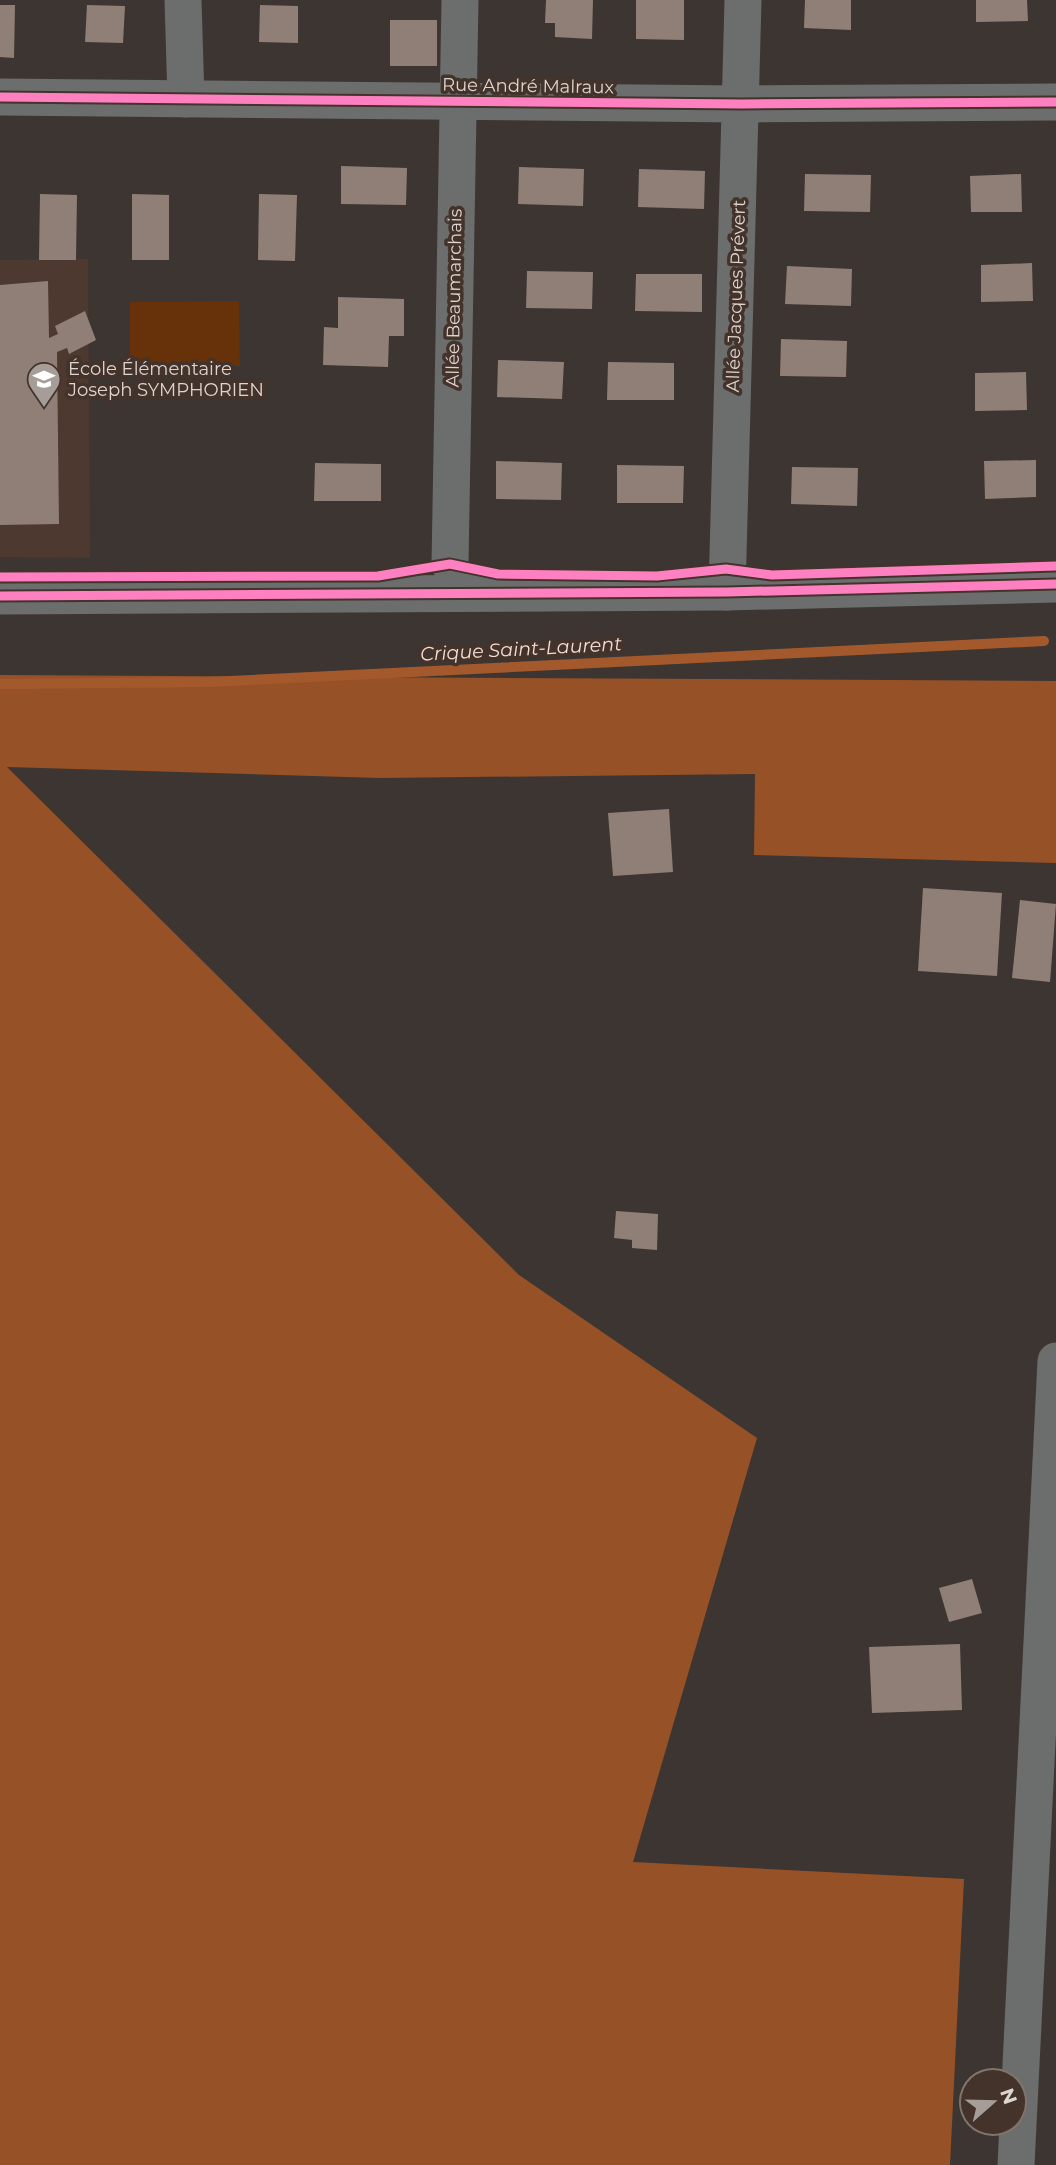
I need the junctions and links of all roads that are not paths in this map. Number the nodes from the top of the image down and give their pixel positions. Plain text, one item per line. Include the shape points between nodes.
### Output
1 (183, 0) edge
2 (460, 0) edge
3 (743, 0) edge
4 (0, 97) edge
5 (186, 99) junction
6 (457, 101) junction
7 (1056, 102) edge
8 (743, 104) junction
9 (1056, 584) edge
10 (727, 592) junction
11 (461, 593) junction
12 (0, 596) edge
13 (1056, 1361) edge
14 (1016, 2165) edge

1 - 5 street
2 - 6 street, Allée Beaumarchais
3 - 8 street, Allée Jacques Prévert
4 - 5 street, Rue André Malraux
5 - 6 street, Rue André Malraux
6 - 8 street, Rue André Malraux
6 - 11 street, Allée Beaumarchais via 450,564
7 - 8 street, Rue André Malraux
8 - 10 street, Allée Jacques Prévert
9 - 10 street
10 - 11 street
11 - 12 street
13 - 14 street

